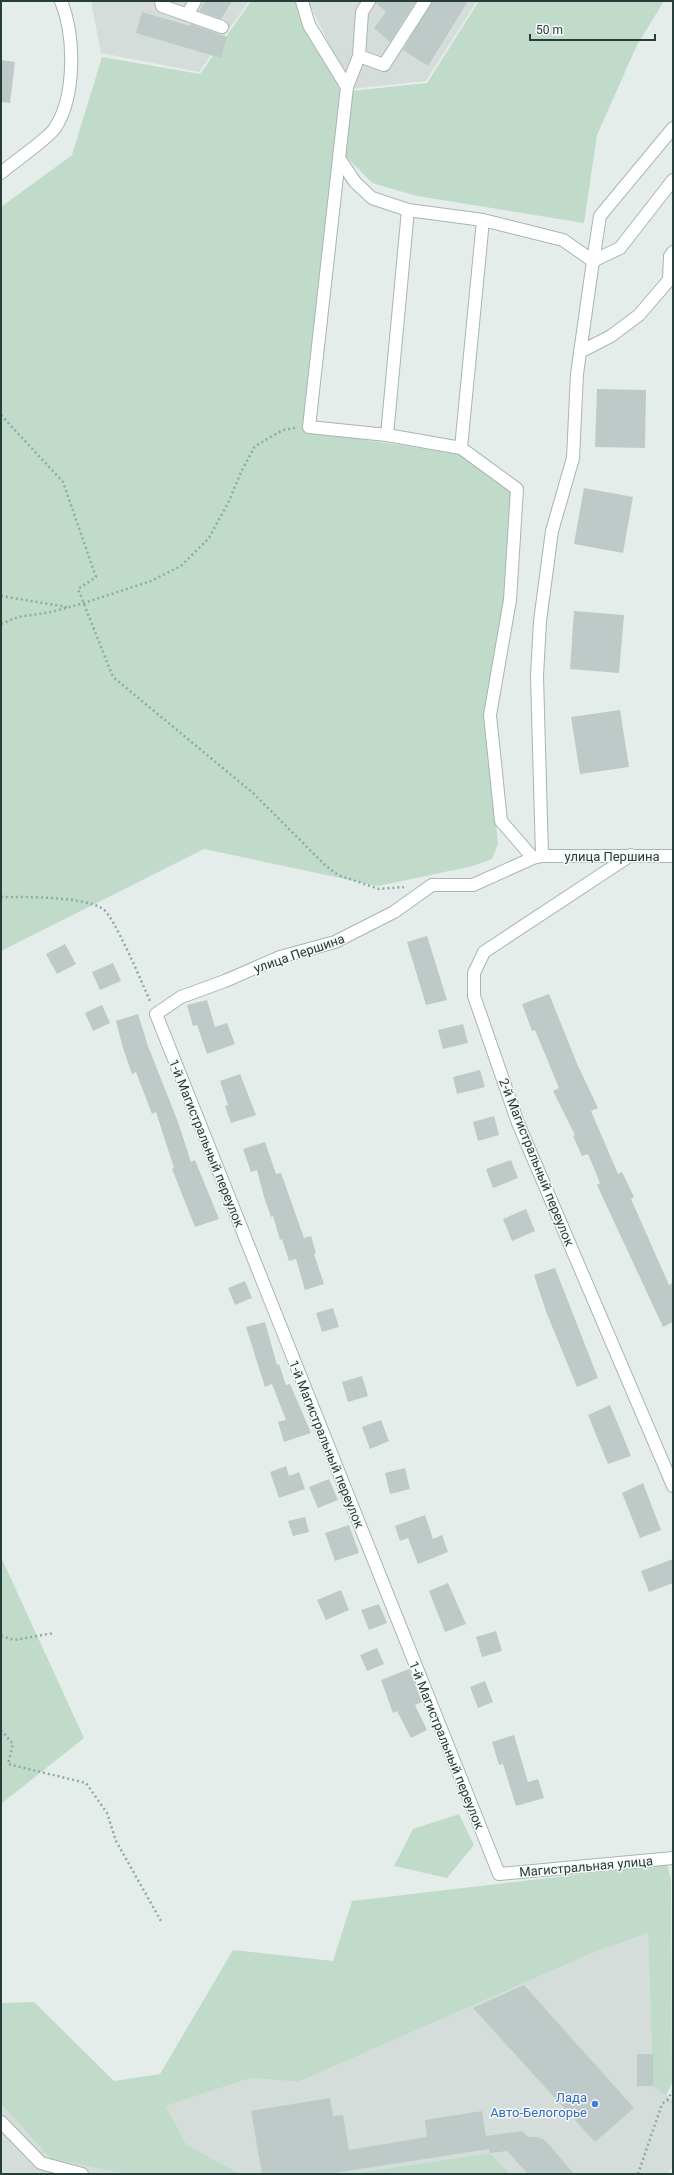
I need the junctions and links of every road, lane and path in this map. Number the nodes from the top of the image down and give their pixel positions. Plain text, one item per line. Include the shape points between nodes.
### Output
1 (61, 1) edge
2 (161, 1) edge
3 (194, 1) edge
4 (302, 1) edge
5 (369, 1) edge
6 (425, 1) edge
7 (187, 15) junction
8 (222, 27) dead end
9 (359, 56) junction
10 (347, 87) junction
11 (673, 128) edge
12 (339, 158) junction
13 (1, 172) edge
14 (673, 180) edge
15 (408, 210) junction
16 (483, 220) junction
17 (673, 252) edge
18 (593, 261) junction
19 (671, 278) edge
20 (580, 352) junction
21 (1, 415) edge
22 (309, 427) junction
23 (387, 435) junction
24 (461, 448) junction
25 (1, 596) edge
26 (84, 603) junction
27 (69, 607) junction
28 (1, 624) edge
29 (631, 855) junction
30 (673, 856) edge
31 (537, 857) junction
32 (432, 885) junction
33 (1, 897) edge
34 (156, 1014) junction
35 (673, 1486) edge
36 (54, 1632) dead end
37 (1, 1636) edge
38 (1, 1730) edge
39 (673, 1858) edge
40 (499, 1874) joint
41 (161, 1921) dead end
42 (673, 2091) edge
43 (668, 2100) junction
44 (673, 2102) edge
45 (1, 2122) edge
46 (82, 2174) edge
47 (638, 2174) edge

1 - 13 street via 67,16 72,70 67,101 55,129
2 - 7 street via 162,6
3 - 7 street
4 - 10 street via 309,26
5 - 9 street via 362,12
6 - 9 street via 384,65
7 - 8 street
9 - 10 street
10 - 12 street
11 - 18 street via 600,216
12 - 15 street via 355,182 372,198
12 - 22 street
14 - 18 street via 620,248
15 - 16 street
15 - 23 street
16 - 18 street via 563,240
16 - 24 street
17 - 19 street via 670,256
18 - 20 street
19 - 20 street via 639,315 611,336
20 - 31 street via 572,458 552,531 540,621 537,676
21 - 26 path via 63,482 96,577 78,589
22 - 23 street
22 - 26 path via 282,430 255,446 209,538 181,566 151,581
23 - 24 street
24 - 31 street via 517,489 510,600 490,715 500,820
25 - 27 path
26 - 27 path
26 - 32 path via 113,677 253,793 329,869 338,876 379,889
27 - 28 path via 18,616
29 - 30 street, улица Першина
29 - 31 street, улица Першина
29 - 35 street, 2-й Магистральный переулок via 484,952 474,973 474,996 518,1123
31 - 32 street, улица Першина via 473,885
32 - 34 street, улица Першина via 394,912 335,942 280,957 225,981 181,996
33 - 34 path via 35,897 82,902 104,909 116,928
34 - 40 street, 1-й Магистральный переулок
36 - 37 path via 14,1640
38 - 41 path via 13,1744 8,1764 86,1783 106,1813 116,1841
39 - 40 street, Магистральная улица
42 - 43 path
43 - 44 path
43 - 47 path via 662,2104
45 - 46 street via 41,2163

